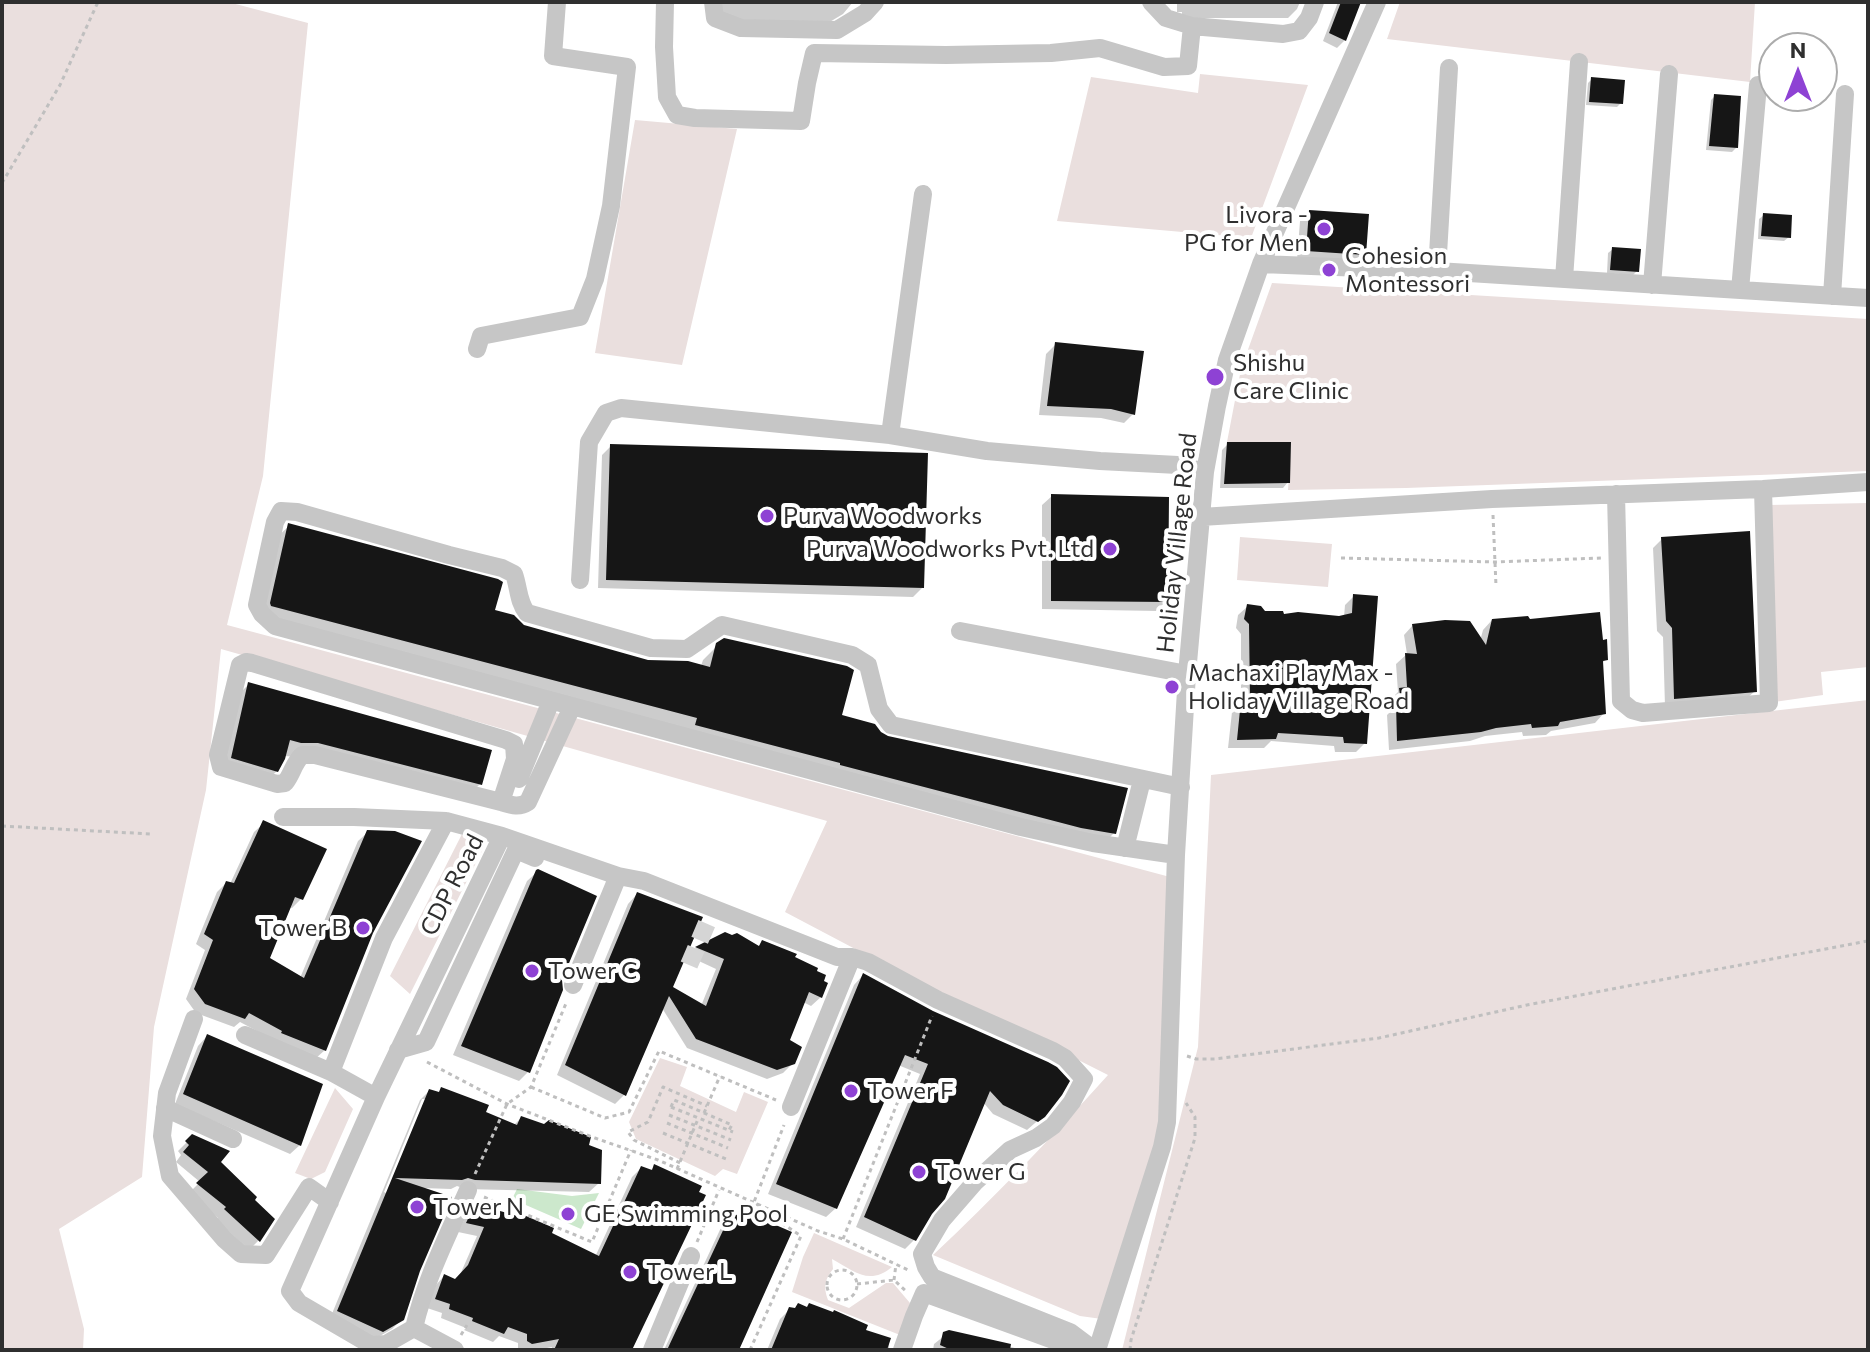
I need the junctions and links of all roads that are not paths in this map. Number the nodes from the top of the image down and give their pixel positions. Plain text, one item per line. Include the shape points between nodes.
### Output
1 (557, 2) edge
2 (665, 2) edge
3 (713, 2) edge
4 (875, 2) edge
5 (1151, 2) edge
6 (1315, 2) edge
7 (1377, 2) edge
8 (1192, 26) junction
9 (1579, 62) dead end
10 (1449, 68) dead end
11 (1669, 74) dead end
12 (1758, 85) dead end
13 (1845, 94) dead end
14 (923, 194) dead end
15 (1261, 264) junction
16 (1437, 271) junction
17 (1564, 279) junction
18 (1652, 285) junction
19 (1740, 290) junction
20 (1832, 296) junction
21 (1868, 298) edge
22 (477, 349) dead end
23 (890, 435) junction
24 (1205, 472) junction
25 (1868, 482) edge
26 (1763, 489) junction
27 (1616, 494) junction
28 (1201, 517) junction
29 (580, 580) dead end
30 (960, 631) dead end
31 (1187, 674) junction
32 (551, 701) junction
33 (572, 707) junction
34 (1142, 780) junction
35 (1181, 787) junction
36 (505, 803) junction
37 (283, 817) dead end
38 (446, 821) junction
39 (502, 836) junction
40 (1125, 848) junction
41 (1176, 855) junction
42 (618, 876) junction
43 (852, 957) junction
44 (573, 985) road end
45 (194, 1019) dead end
46 (245, 1035) dead end
47 (398, 1050) junction
48 (331, 1072) junction
49 (376, 1097) junction
50 (791, 1107) road end
51 (165, 1108) junction
52 (233, 1139) dead end
53 (468, 1190) road end
54 (330, 1202) junction
55 (691, 1256) road end
56 (414, 1328) junction
57 (455, 1350) edge
58 (652, 1350) edge
59 (902, 1350) edge
60 (1075, 1350) edge
61 (1095, 1350) edge

1 - 22 street via 553,56 627,67 611,206 595,279 580,317 481,336
2 - 8 street via 667,97 677,115 695,118 801,121 814,53 946,55 1100,48 1164,67 1188,66
3 - 4 street via 715,18 741,28 837,30
5 - 8 street via 1166,18
6 - 8 street via 1299,31
7 - 15 street, Holiday Village Road
9 - 17 street
10 - 16 street
11 - 18 street
12 - 19 street
13 - 20 street
14 - 23 street
15 - 16 street
15 - 24 street, Holiday Village Road via 1227,360
16 - 17 street
17 - 18 street
18 - 19 street
19 - 20 street
20 - 21 street
23 - 24 street via 987,451 1178,465
23 - 29 street via 621,408 606,413 589,442
24 - 28 street, Holiday Village Road
25 - 26 street
26 - 27 street
26 - 27 street via 1769,703 1643,713 1621,701
27 - 28 street
28 - 31 street, Holiday Village Road
30 - 31 street
31 - 35 street, Holiday Village Road
32 - 33 street
32 - 34 street via 275,626 257,605 281,511 502,568 514,574 520,605 527,613 651,648 687,649 722,625 852,655 868,665 879,709 891,725
32 - 36 street
33 - 36 street via 528,802
33 - 40 street via 1021,827
34 - 35 street
34 - 40 street
35 - 41 street, Holiday Village Road
36 - 36 street via 514,744 252,663 240,665 218,755 221,767 285,783 302,755 315,755
37 - 38 street
38 - 39 street
38 - 48 street via 384,938
39 - 42 street, CDP Road
39 - 47 street, CDP Road
40 - 41 street
41 - 61 street, Holiday Village Road via 1167,1122
42 - 43 street, CDP Road via 644,881 837,957
42 - 44 street
42 - 47 street via 592,880 516,850 426,1042
43 - 50 street
43 - 61 street, CDP Road via 1053,1051 1084,1079 1053,1126 1010,1150 975,1182 942,1220 922,1254 932,1277 1070,1332
45 - 51 street
46 - 48 street
47 - 49 street, CDP Road
48 - 49 street
49 - 54 street, CDP Road
51 - 52 street
51 - 54 street via 162,1136 170,1176 241,1254 266,1255 309,1187
53 - 56 street
54 - 56 street, CDP Road via 290,1291 299,1303 371,1345 386,1344
55 - 58 street
56 - 57 street
59 - 60 street via 924,1293

